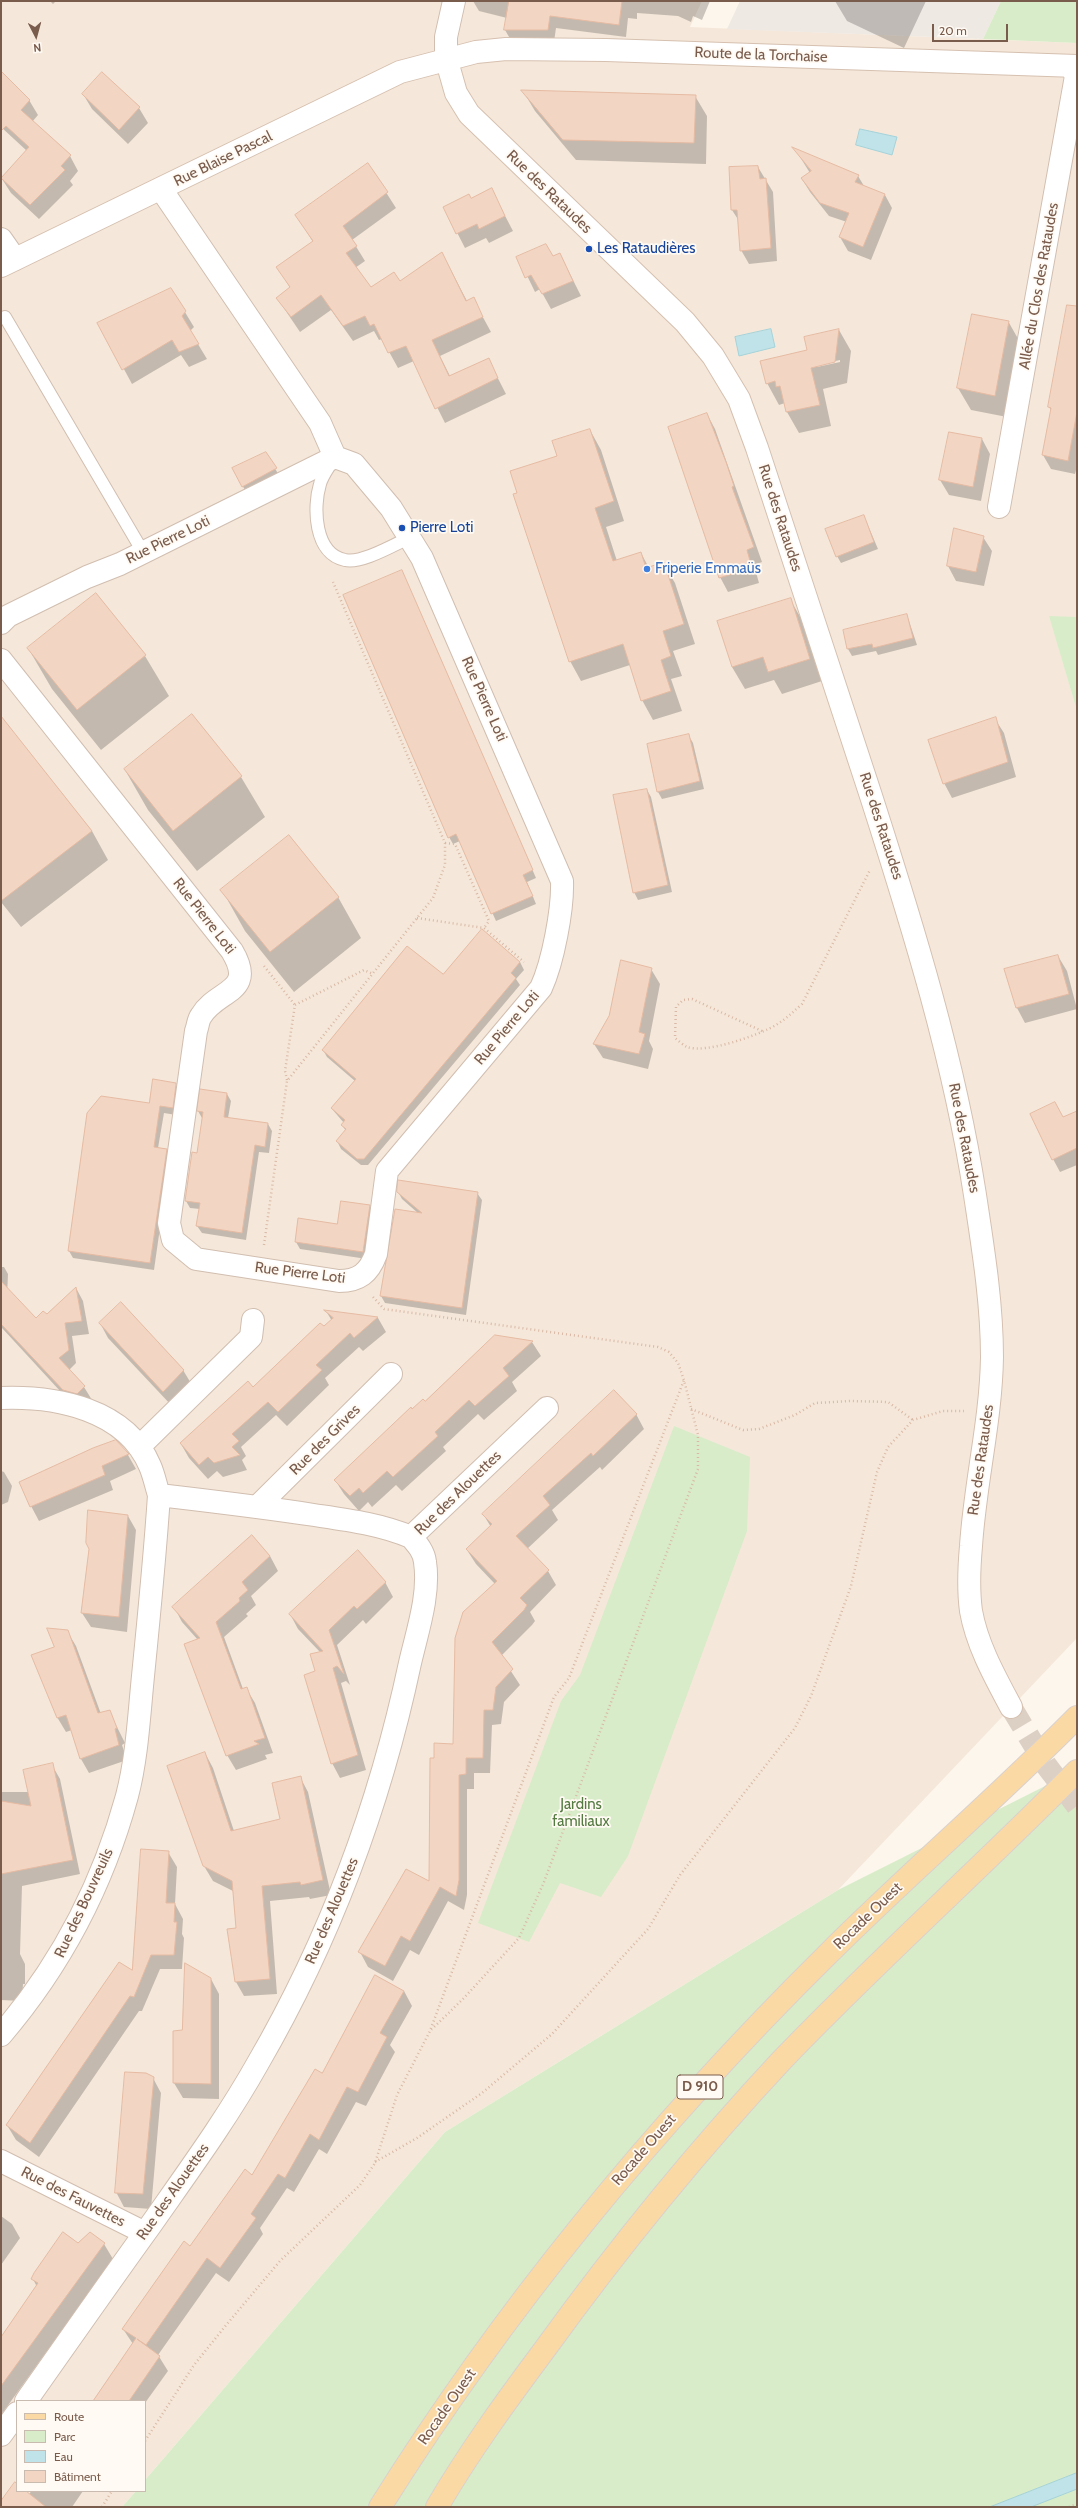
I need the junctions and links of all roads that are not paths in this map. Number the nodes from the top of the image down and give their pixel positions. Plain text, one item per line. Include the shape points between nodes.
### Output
1 (454, 1) edge
2 (446, 58) junction
3 (1074, 66) edge
4 (161, 190) junction
5 (1, 240) edge
6 (8, 262) edge
7 (5, 317) dead end
8 (335, 457) junction
9 (999, 507) dead end
10 (411, 537) junction
11 (143, 552) junction
12 (1, 623) edge
13 (1, 660) edge
14 (254, 1320) dead end
15 (391, 1374) dead end
16 (1, 1398) edge
17 (547, 1408) dead end
18 (139, 1447) junction
19 (158, 1495) junction
20 (258, 1506) junction
21 (412, 1537) junction
22 (1011, 1707) tunnel mouth
23 (1077, 1717) edge
24 (1077, 1771) edge
25 (1, 2035) edge
26 (1, 2161) edge
27 (144, 2233) junction
28 (27, 2400) edge
29 (16, 2414) edge
30 (1, 2435) edge
31 (380, 2507) edge
32 (437, 2507) edge

1 - 2 street, Rue des Rataudes via 446,37
2 - 3 street, Route de la Torchaise via 506,49
2 - 4 street, Rue Blaise Pascal via 400,72
2 - 22 street, Rue des Rataudes via 456,93 469,114 685,322 713,356 739,399 758,448 885,840 933,999 955,1093 975,1193 990,1304 992,1358 988,1414 973,1513 968,1577 971,1612 993,1674
3 - 9 street, Allée du Clos des Rataudes via 1076,76
4 - 6 street, Rue Blaise Pascal
4 - 8 street via 320,422
5 - 6 street
7 - 11 lane
8 - 10 street, Rue Pierre Loti via 354,464 391,508
8 - 10 lane via 320,484 317,526 322,542 331,553 345,560 359,560
8 - 11 street, Rue Pierre Loti
10 - 13 street, Rue Pierre Loti via 562,881 563,896 540,988 387,1170 376,1254 371,1266 363,1275 351,1281 196,1259 173,1240 169,1223 196,1031 201,1016 239,981 241,970 232,951
11 - 12 street, Rue Pierre Loti via 8,616
14 - 18 street via 251,1337
15 - 20 street, Rue des Grives
16 - 18 street via 40,1399 66,1403 93,1412 114,1422
17 - 21 street, Rue des Alouettes
18 - 19 street via 150,1466
19 - 20 street
19 - 25 street, Rue des Bouvreuils via 136,1741 127,1795 111,1849 56,1961 24,2008
20 - 21 street via 370,1523
21 - 27 street, Rue des Alouettes via 420,1548 425,1562 424,1599 388,1754 338,1900 312,1959 258,2062 204,2149
23 - 31 main road, Rocade Ouest / D 910 via 1035,1760 827,1955 675,2115 555,2257 485,2352 408,2462
24 - 32 main road, D 910 via 792,2051 657,2202 589,2288 526,2375
26 - 27 street, Rue des Fauvettes
27 - 28 street, Rue des Alouettes
29 - 30 street

